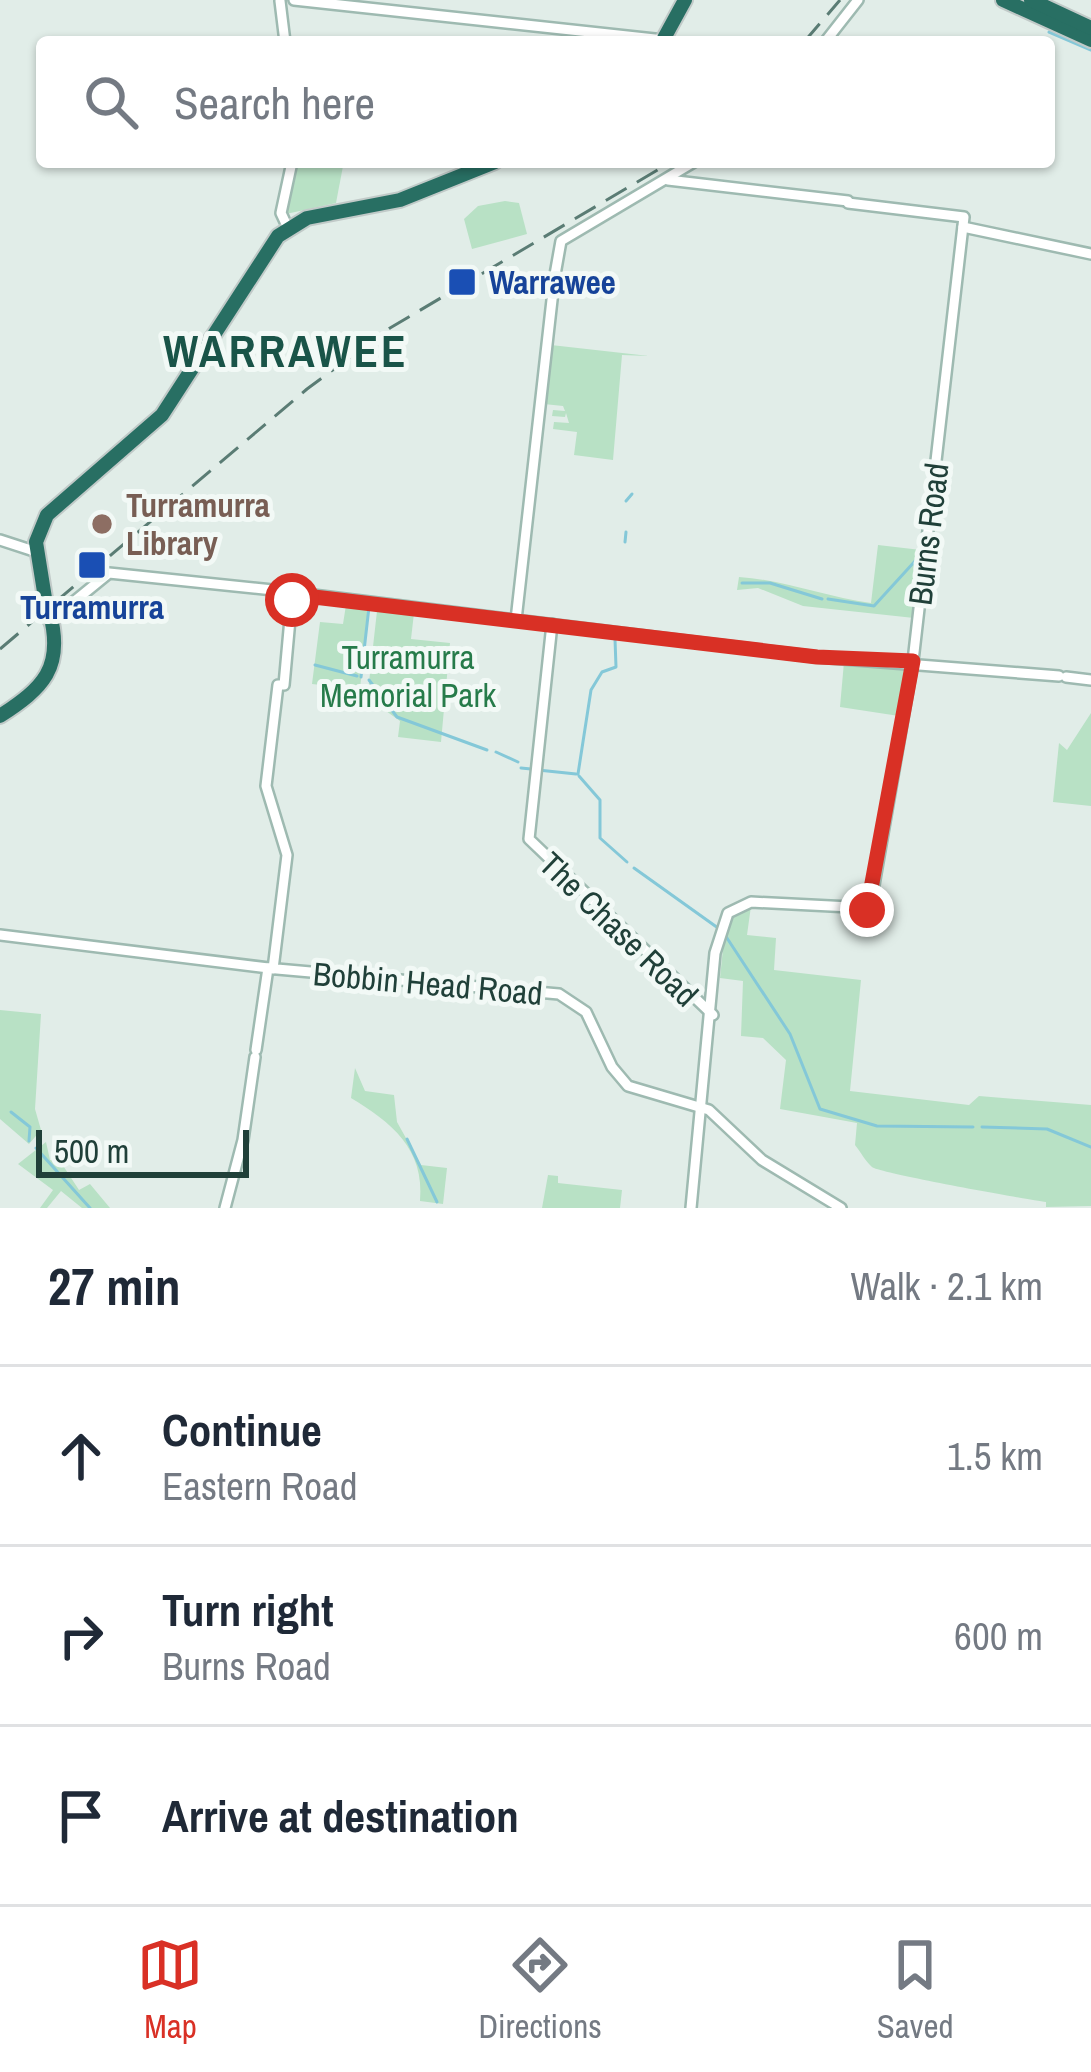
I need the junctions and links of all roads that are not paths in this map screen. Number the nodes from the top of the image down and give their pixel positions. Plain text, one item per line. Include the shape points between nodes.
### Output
1 (279, 0) edge
2 (294, 0) edge
3 (687, 0) edge
4 (857, 0) edge
5 (1003, 0) edge
6 (1014, 0) edge
7 (1030, 0) edge
8 (1044, 0) edge
9 (1091, 31) edge
10 (283, 36) edge
11 (620, 36) edge
12 (668, 36) edge
13 (830, 36) edge
14 (291, 168) edge
15 (470, 168) edge
16 (481, 168) edge
17 (685, 168) edge
18 (668, 180) junction
19 (963, 222) junction
20 (286, 226) junction
21 (1091, 254) edge
22 (0, 540) edge
23 (36, 552) junction
24 (293, 597) junction
25 (48, 612) junction
26 (516, 620) junction
27 (552, 624) junction
28 (913, 661) junction
29 (1091, 680) edge
30 (0, 713) edge
31 (0, 934) edge
32 (270, 968) junction
33 (713, 1015) junction
34 (703, 1106) junction
35 (716, 1117) junction
36 (701, 1121) junction
37 (225, 1208) edge
38 (691, 1208) edge
39 (841, 1208) edge

1 - 10 street
2 - 11 street
3 - 12 highway
4 - 13 street
5 - 9 highway
6 - 9 highway
7 - 9 highway
8 - 9 highway
14 - 20 street
15 - 20 highway via 409,192 304,213
16 - 20 highway via 400,200
17 - 18 street
18 - 19 street
18 - 26 street via 561,241
19 - 21 street
19 - 28 street, Burns Road
20 - 23 highway via 157,414 49,504 34,536
22 - 23 street
23 - 25 highway
24 - 25 street via 109,573
24 - 26 street
24 - 32 street via 266,786 286,858
25 - 30 highway via 48,669
26 - 27 street
27 - 28 street
27 - 33 street, The Chase Road via 529,839
28 - 29 street
28 - 33 street, Burns Road via 870,908 735,906 715,953
31 - 32 street, Bobbin Head Road
32 - 34 street, Bobbin Head Road via 559,994 586,1012 628,1086
32 - 37 street
33 - 34 street, Burns Road
34 - 35 street, Bobbin Head Road
34 - 36 street, Burns Road
35 - 36 street
35 - 39 street, Bobbin Head Road via 762,1160
36 - 38 street, Burns Road

